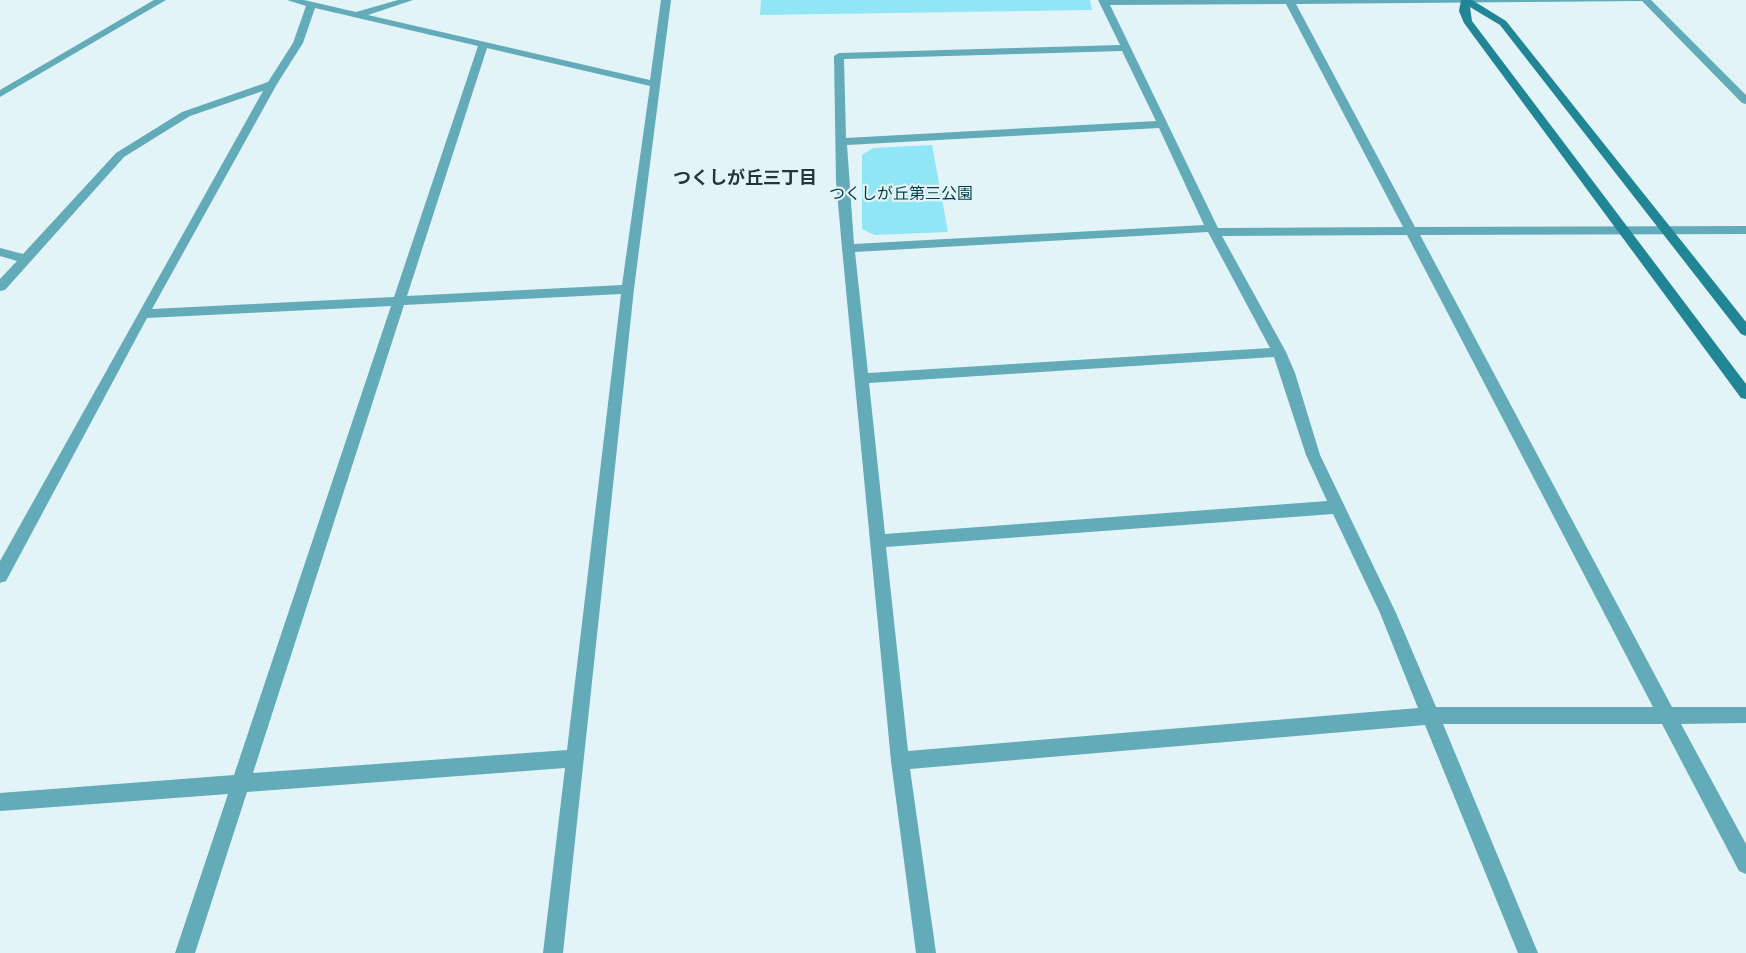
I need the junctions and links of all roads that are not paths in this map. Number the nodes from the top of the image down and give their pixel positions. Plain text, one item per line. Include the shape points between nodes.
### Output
1 (161, 0) edge
2 (292, 0) edge
3 (408, 0) edge
4 (666, 0) edge
5 (1638, 0) edge
6 (1646, 0) edge
7 (1103, 1) edge
8 (1289, 1) edge
9 (1467, 1) edge
10 (311, 5) junction
11 (354, 16) junction
12 (483, 45) junction
13 (1125, 48) junction
14 (272, 84) junction
15 (656, 84) junction
16 (0, 94) edge
17 (1746, 101) edge
18 (1164, 124) junction
19 (842, 142) junction
20 (1213, 230) junction
21 (1668, 230) junction
22 (1746, 230) edge
23 (1410, 231) junction
24 (1624, 231) junction
25 (848, 248) junction
26 (0, 252) edge
27 (25, 259) junction
28 (0, 287) edge
29 (628, 289) junction
30 (398, 301) junction
31 (143, 314) junction
32 (1746, 330) edge
33 (1279, 352) junction
34 (862, 378) junction
35 (1746, 394) edge
36 (1336, 507) junction
37 (877, 541) junction
38 (0, 576) edge
39 (1667, 715) junction
40 (1430, 716) junction
41 (1746, 716) edge
42 (575, 758) junction
43 (900, 761) junction
44 (239, 784) junction
45 (0, 802) edge
46 (1746, 864) edge
47 (185, 953) edge
48 (553, 953) edge
49 (926, 953) edge
50 (1528, 953) edge

1 - 16 street
2 - 10 street
3 - 11 street
4 - 15 street
5 - 9 street
6 - 17 street
7 - 8 street
7 - 13 street
8 - 9 street
8 - 23 street
9 - 21 street via 1503,23
9 - 24 street via 1467,21
10 - 11 street
10 - 14 street via 298,44
11 - 12 street
12 - 15 street
12 - 30 street
13 - 18 street
13 - 19 street via 839,56
14 - 27 street via 186,114 120,155
14 - 31 street
15 - 29 street
18 - 19 street
18 - 20 street
19 - 25 street
20 - 23 street
20 - 25 street
20 - 33 street
21 - 22 street
21 - 24 street
21 - 32 street
23 - 24 street
23 - 39 street
24 - 35 street
25 - 34 street
26 - 27 street
27 - 28 street
29 - 30 street
29 - 42 street
30 - 31 street
30 - 44 street
31 - 38 street
33 - 34 street
33 - 36 street via 1313,455
34 - 37 street
36 - 37 street
36 - 40 street via 1388,613
37 - 43 street
39 - 40 street
39 - 41 street
39 - 46 street
40 - 43 street
40 - 50 street
42 - 44 street
42 - 48 street
43 - 49 street
44 - 45 street
44 - 47 street

